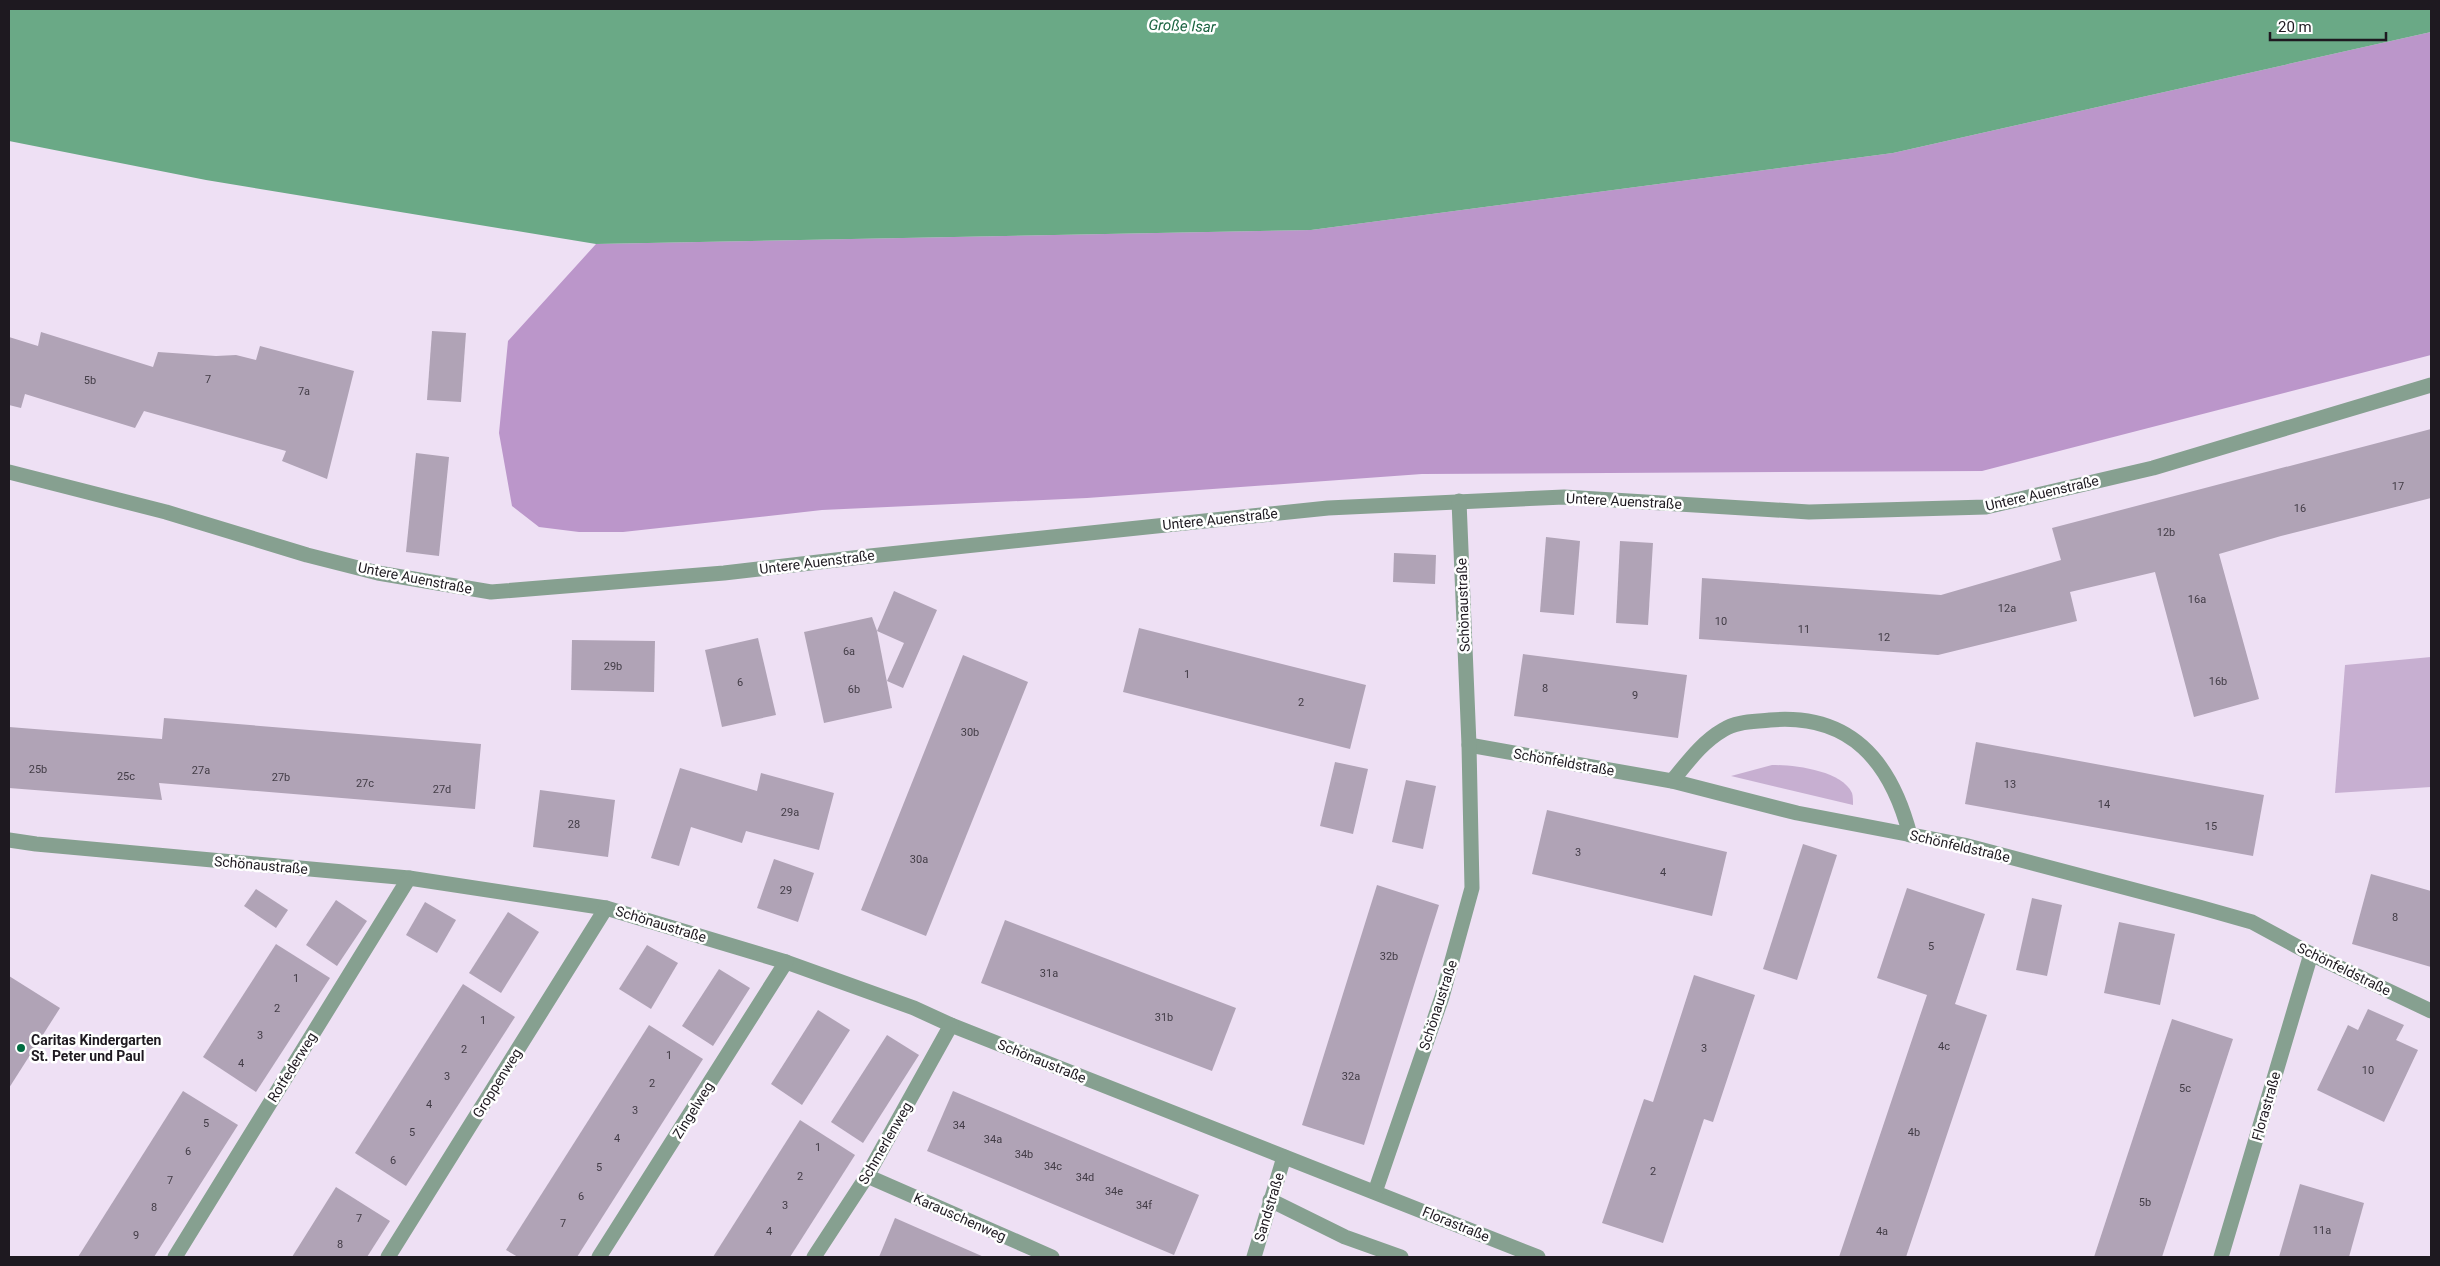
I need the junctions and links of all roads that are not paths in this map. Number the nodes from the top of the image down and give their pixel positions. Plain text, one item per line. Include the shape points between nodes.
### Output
1 (2431, 385) edge
2 (9, 472) edge
3 (1459, 502) junction
4 (1470, 744) junction
5 (1672, 781) junction
6 (1910, 835) junction
7 (9, 840) edge
8 (410, 878) junction
9 (606, 908) junction
10 (2311, 954) junction
11 (786, 962) junction
12 (2431, 1010) edge
13 (951, 1025) junction
14 (1284, 1157) junction
15 (867, 1176) junction
16 (1375, 1192) junction
17 (1270, 1200) junction
18 (175, 1257) edge
19 (388, 1257) edge
20 (599, 1257) edge
21 (814, 1257) edge
22 (1052, 1257) edge
23 (1254, 1257) edge
24 (1402, 1257) edge
25 (1538, 1257) edge
26 (2221, 1257) edge

1 - 3 street, Untere Auenstraße via 2153,468 1986,508 1809,512 1564,497
2 - 3 street, Untere Auenstraße via 166,512 307,555 378,572 491,592 724,574 1328,508
3 - 4 street, Schönaustraße
4 - 5 street, Schönfeldstraße
4 - 16 street, Schönaustraße via 1472,888 1442,997
5 - 6 street, Schönfeldstraße via 1797,813
5 - 6 street via 1698,750 1734,724 1794,718 1829,726 1856,740 1879,764 1904,812
6 - 10 street, Schönfeldstraße via 1964,845 2243,919
7 - 8 street, Schönaustraße
8 - 9 street, Schönaustraße
8 - 18 street, Rotfederweg
9 - 11 street, Schönaustraße
9 - 19 street, Groppenweg
10 - 12 street, Schönfeldstraße
10 - 26 street, Florastraße
11 - 13 street, Schönaustraße via 914,1008
11 - 20 street, Zingelweg
13 - 14 street, Schönaustraße
13 - 15 street, Schmerlenweg
14 - 16 street, Schönaustraße
14 - 17 street, Sandstraße
15 - 21 street, Schmerlenweg
15 - 22 street, Karauschenweg
16 - 25 street, Florastraße
17 - 23 street, Sandstraße
17 - 24 street via 1345,1236

